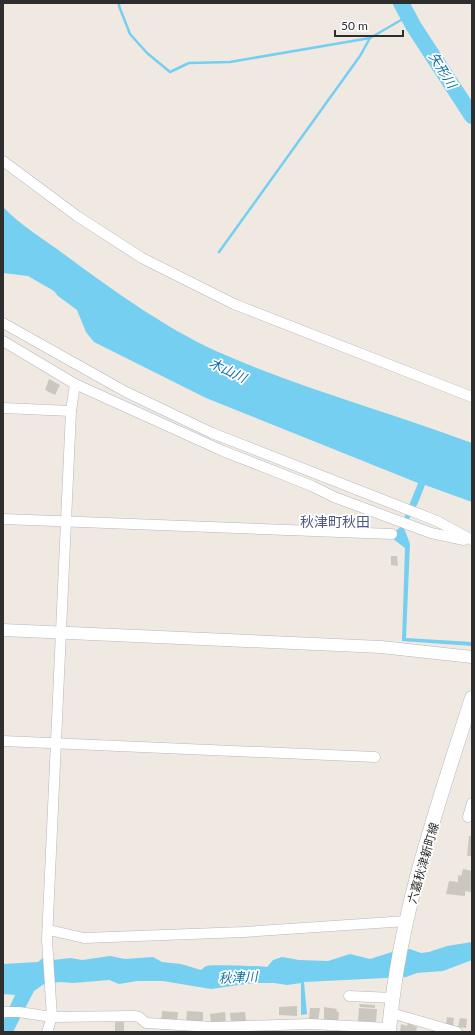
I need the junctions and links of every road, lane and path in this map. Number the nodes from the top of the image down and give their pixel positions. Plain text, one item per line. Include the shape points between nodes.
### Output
1 (3, 161) edge
2 (3, 323) edge
3 (3, 341) edge
4 (75, 384) junction
5 (472, 397) edge
6 (3, 408) edge
7 (71, 410) junction
8 (3, 518) edge
9 (67, 522) junction
10 (392, 534) dead end
11 (472, 541) edge
12 (3, 630) edge
13 (62, 632) junction
14 (472, 657) edge
15 (472, 698) edge
16 (3, 741) edge
17 (57, 743) junction
18 (375, 757) dead end
19 (472, 803) edge
20 (468, 817) dead end
21 (407, 921) junction
22 (48, 935) junction
23 (350, 996) dead end
24 (393, 998) junction
25 (5, 1012) edge
26 (391, 1013) junction
27 (52, 1017) junction
28 (311, 1028) edge
29 (212, 1029) edge
30 (389, 1030) edge
31 (47, 1032) edge
32 (457, 1032) edge

1 - 5 street via 77,216 142,258 227,301
2 - 11 street via 126,392 212,433 437,521
3 - 4 street
4 - 7 street
4 - 11 street via 223,451 334,497 431,533
6 - 7 street
7 - 9 street
8 - 9 street
9 - 10 street
9 - 13 street
12 - 13 street
13 - 14 street via 381,647
13 - 17 street
15 - 21 main road, 六嘉秋津新町線
16 - 17 street
17 - 18 street
17 - 22 street
19 - 20 street
21 - 22 street via 244,932 84,938
21 - 24 main road, 六嘉秋津新町線
22 - 27 street
23 - 24 street
24 - 26 main road, 六嘉秋津新町線
25 - 27 street
26 - 30 main road, 六嘉秋津新町線
26 - 32 street
27 - 29 street via 134,1016 146,1023
27 - 31 street
28 - 29 street
28 - 30 street

